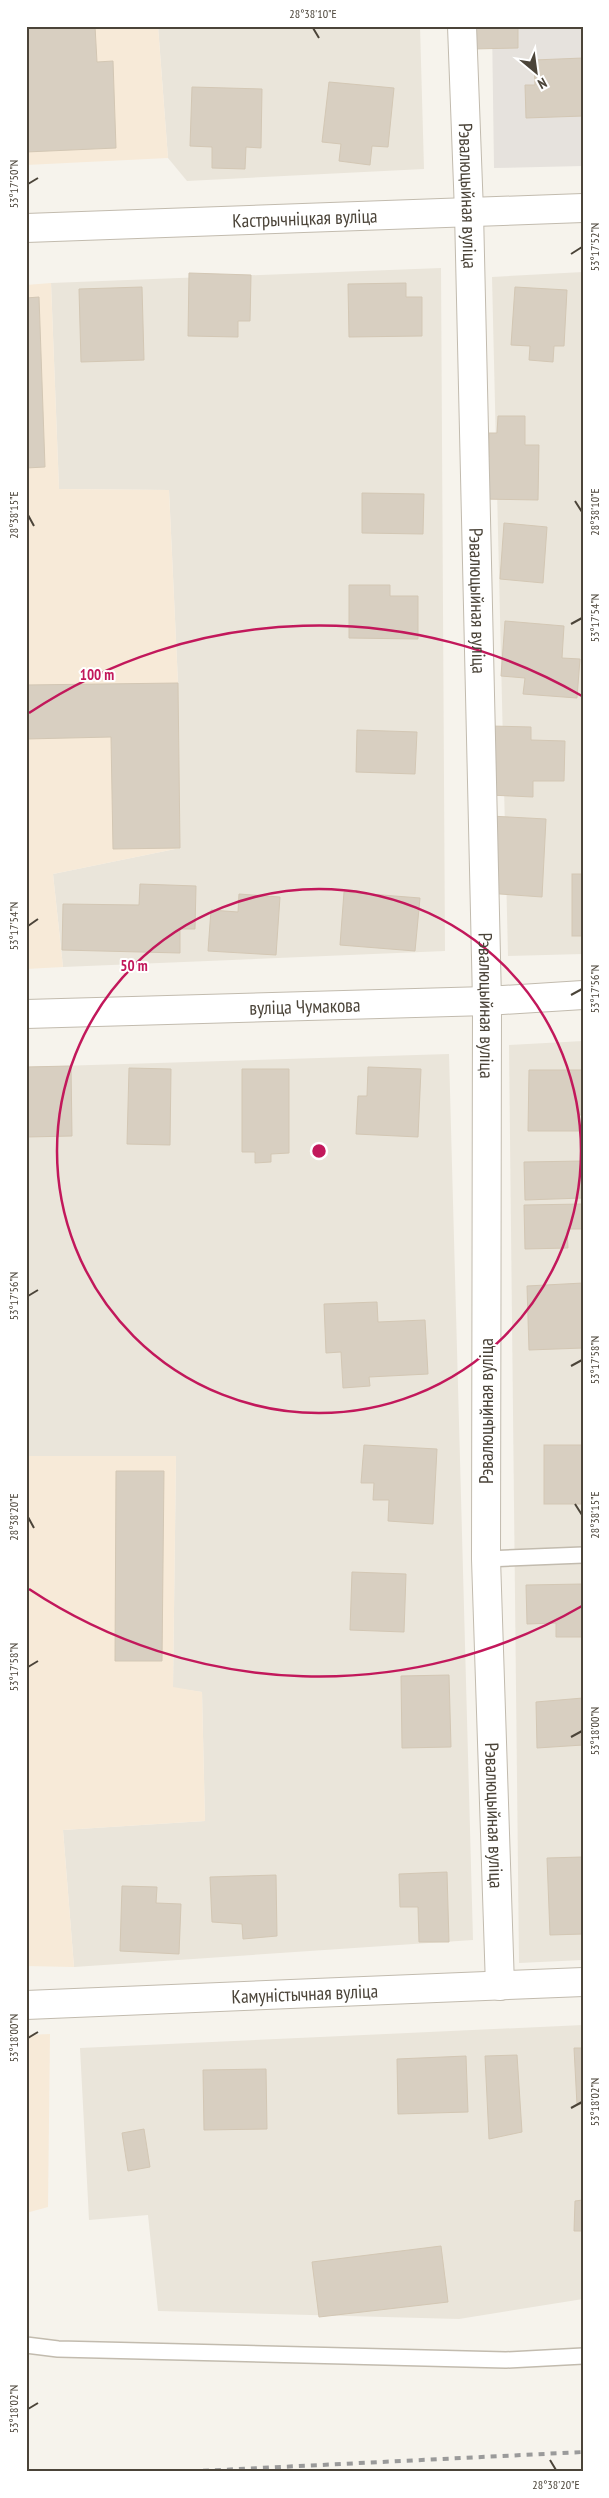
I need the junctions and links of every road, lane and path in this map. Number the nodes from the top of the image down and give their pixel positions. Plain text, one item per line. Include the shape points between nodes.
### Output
1 (462, 26) edge
2 (583, 208) edge
3 (469, 212) junction
4 (26, 228) edge
5 (583, 996) edge
6 (487, 1001) junction
7 (26, 1014) edge
8 (583, 1555) edge
9 (486, 1558) junction
10 (583, 1982) edge
11 (500, 1986) junction
12 (26, 2005) edge
13 (26, 2345) edge
14 (583, 2356) edge

1 - 3 street, Рэвалюцыйная вуліца
2 - 3 street, Кастрычніцкая вуліца
3 - 4 street, Кастрычніцкая вуліца
3 - 6 street, Рэвалюцыйная вуліца
5 - 6 street, вуліца Чумакова
6 - 7 street, вуліца Чумакова
6 - 9 street, Рэвалюцыйная вуліца
8 - 9 lane
9 - 11 street, Рэвалюцыйная вуліца
10 - 11 street, Камуністычная вуліца
11 - 12 street, Камуністычная вуліца
13 - 14 lane via 506,2360

